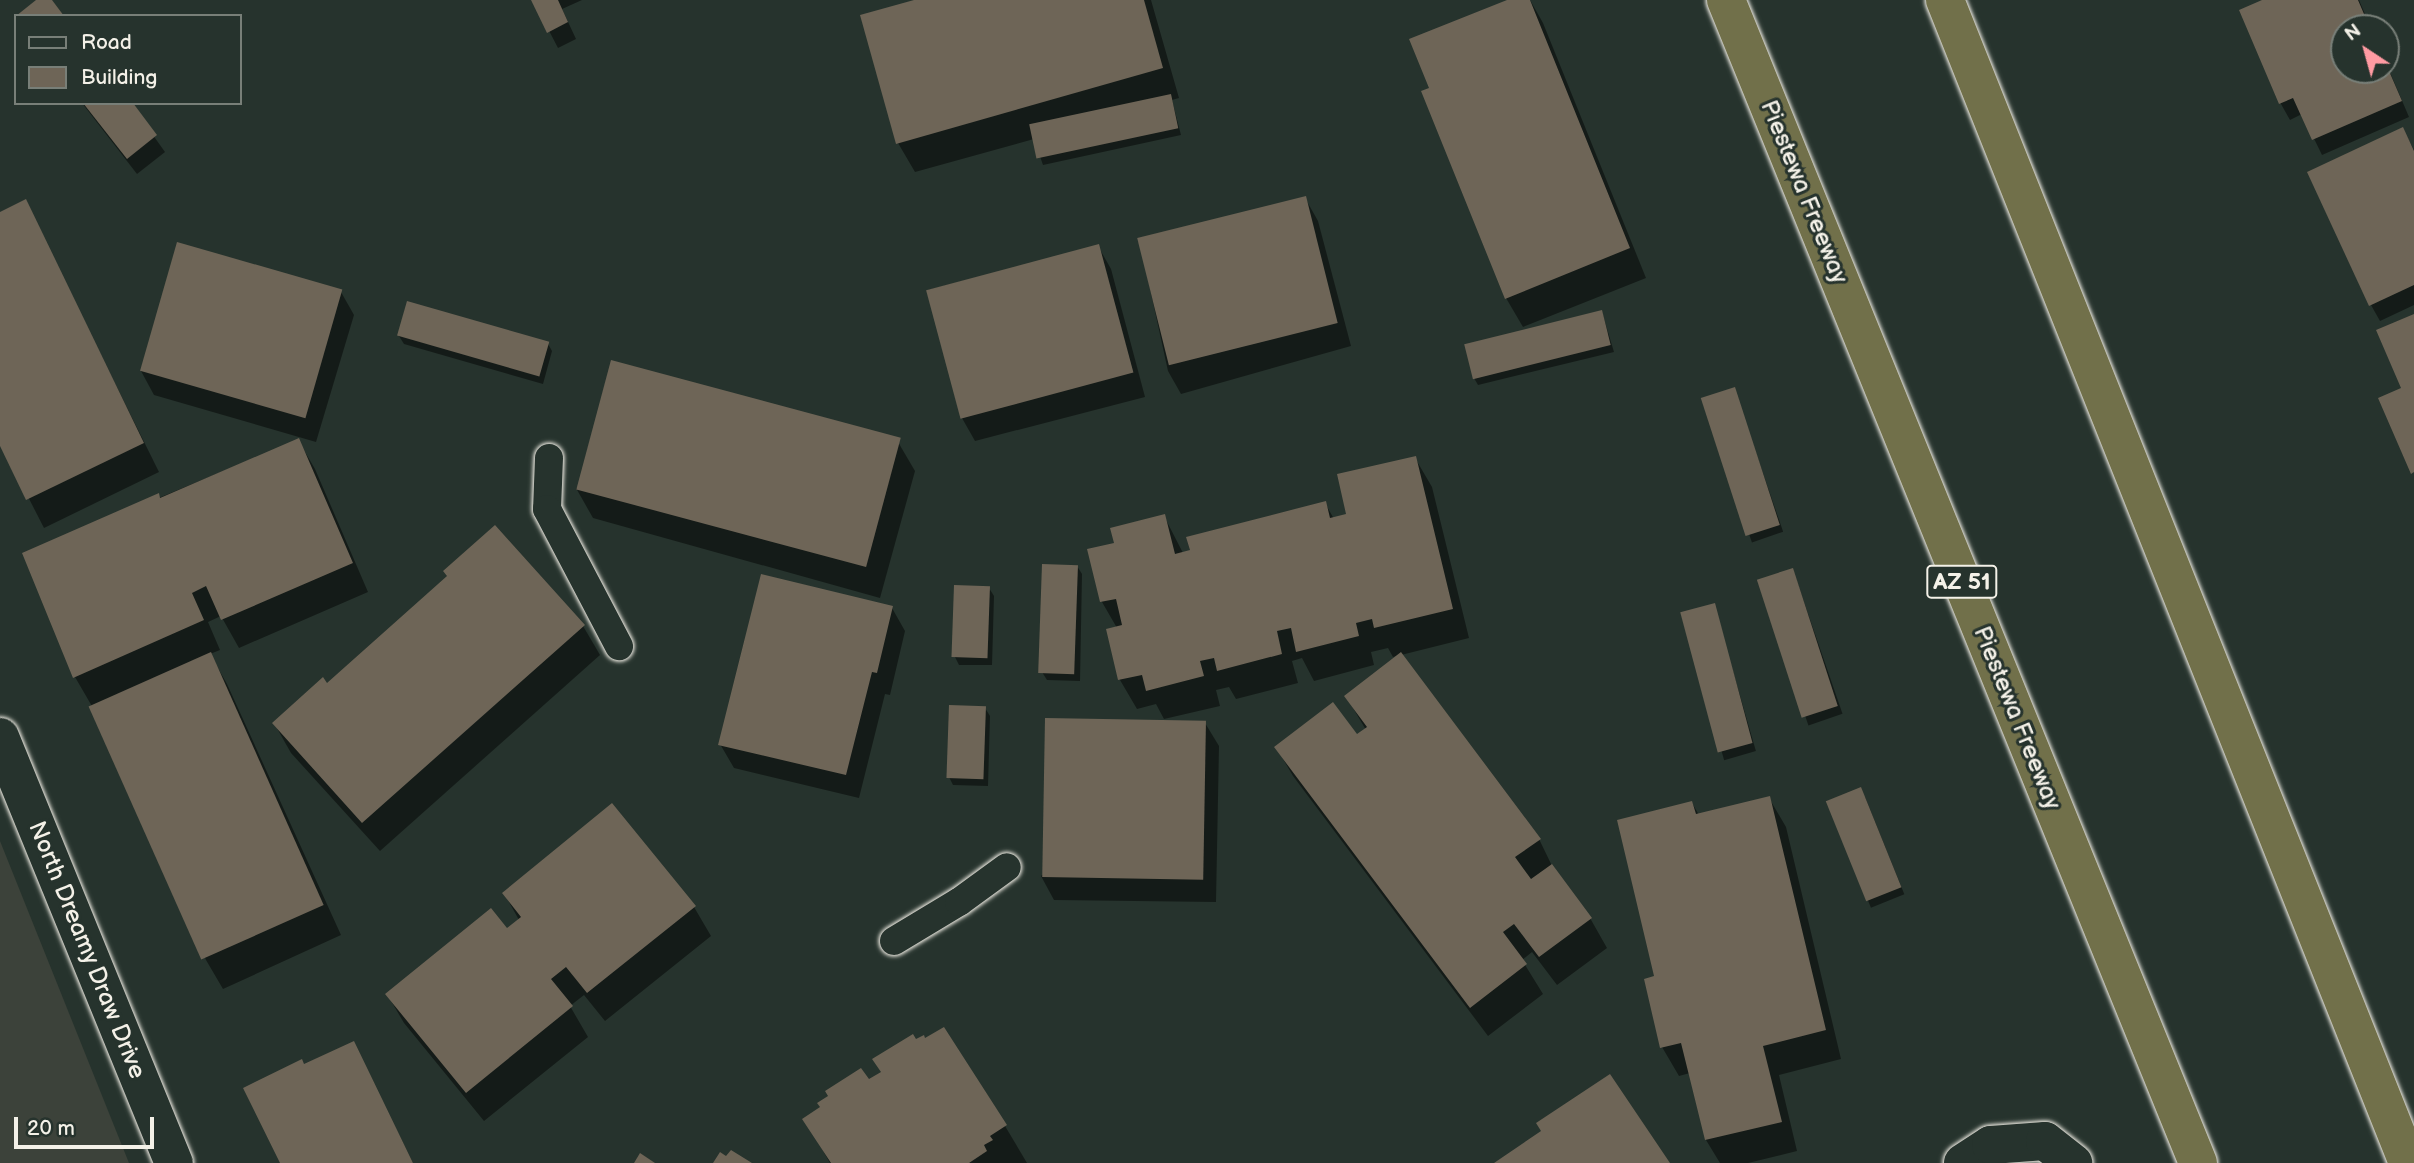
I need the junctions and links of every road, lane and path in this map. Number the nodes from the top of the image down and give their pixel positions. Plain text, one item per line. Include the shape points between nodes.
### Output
1 (1726, 0) edge
2 (1945, 0) edge
3 (549, 458) dead end
4 (619, 646) dead end
5 (0, 737) edge
6 (1007, 867) dead end
7 (894, 941) dead end
8 (2059, 1152) edge
9 (174, 1163) edge
10 (1963, 1163) edge
11 (2199, 1163) edge
12 (2408, 1163) edge

1 - 11 highway, Piestewa Freeway / AZ 51
2 - 12 highway
3 - 4 lane via 547,509
5 - 9 street, North Dreamy Draw Drive
6 - 7 lane
8 - 10 street via 1991,1145

